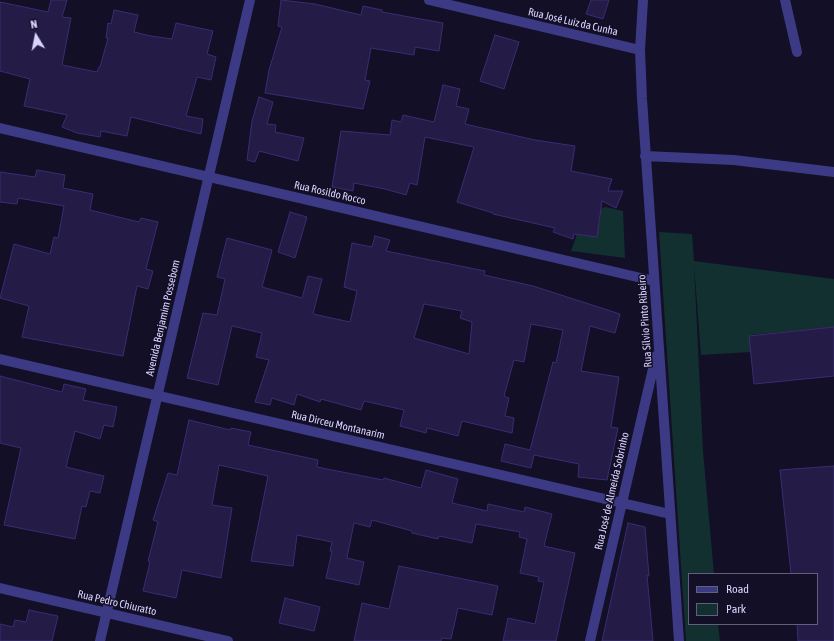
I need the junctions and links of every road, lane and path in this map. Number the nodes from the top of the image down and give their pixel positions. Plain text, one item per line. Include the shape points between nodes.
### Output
1 (250, 0) edge
2 (429, 0) edge
3 (643, 0) edge
4 (785, 0) edge
5 (640, 50) junction
6 (797, 52) dead end
7 (0, 128) edge
8 (645, 156) junction
9 (834, 172) edge
10 (208, 177) junction
11 (654, 282) junction
12 (658, 347) junction
13 (0, 359) edge
14 (157, 395) junction
15 (622, 502) junction
16 (670, 514) junction
17 (0, 588) edge
18 (106, 612) junction
19 (100, 641) edge
20 (228, 641) edge
21 (590, 641) edge
22 (679, 641) edge

1 - 10 street, Avenida Benjamim Possebom
2 - 5 street, Rua José Luiz da Cunha
3 - 5 street, Rua Sílvio Pinto Ribeiro
4 - 6 street
5 - 8 street, Rua Sílvio Pinto Ribeiro
7 - 10 street, Rua Rosildo Rocco
8 - 9 street via 734,160
8 - 11 street, Rua Sílvio Pinto Ribeiro
10 - 11 street, Rua Rosildo Rocco
10 - 14 street, Avenida Benjamim Possebom
11 - 12 street, Rua Sílvio Pinto Ribeiro
12 - 15 street, Rua José de Almeida Sobrinho
12 - 16 street, Rua Sílvio Pinto Ribeiro
13 - 14 street, Rua Dirceu Montanarim
14 - 15 street, Rua Dirceu Montanarim
14 - 18 street, Avenida Benjamim Possebom
15 - 16 street, Rua Dirceu Montanarim
15 - 21 street, Rua José de Almeida Sobrinho
16 - 22 street, Rua Sílvio Pinto Ribeiro
17 - 18 street, Rua Pedro Chiuratto
18 - 19 street, Avenida Benjamim Possebom
18 - 20 street, Rua Pedro Chiuratto

